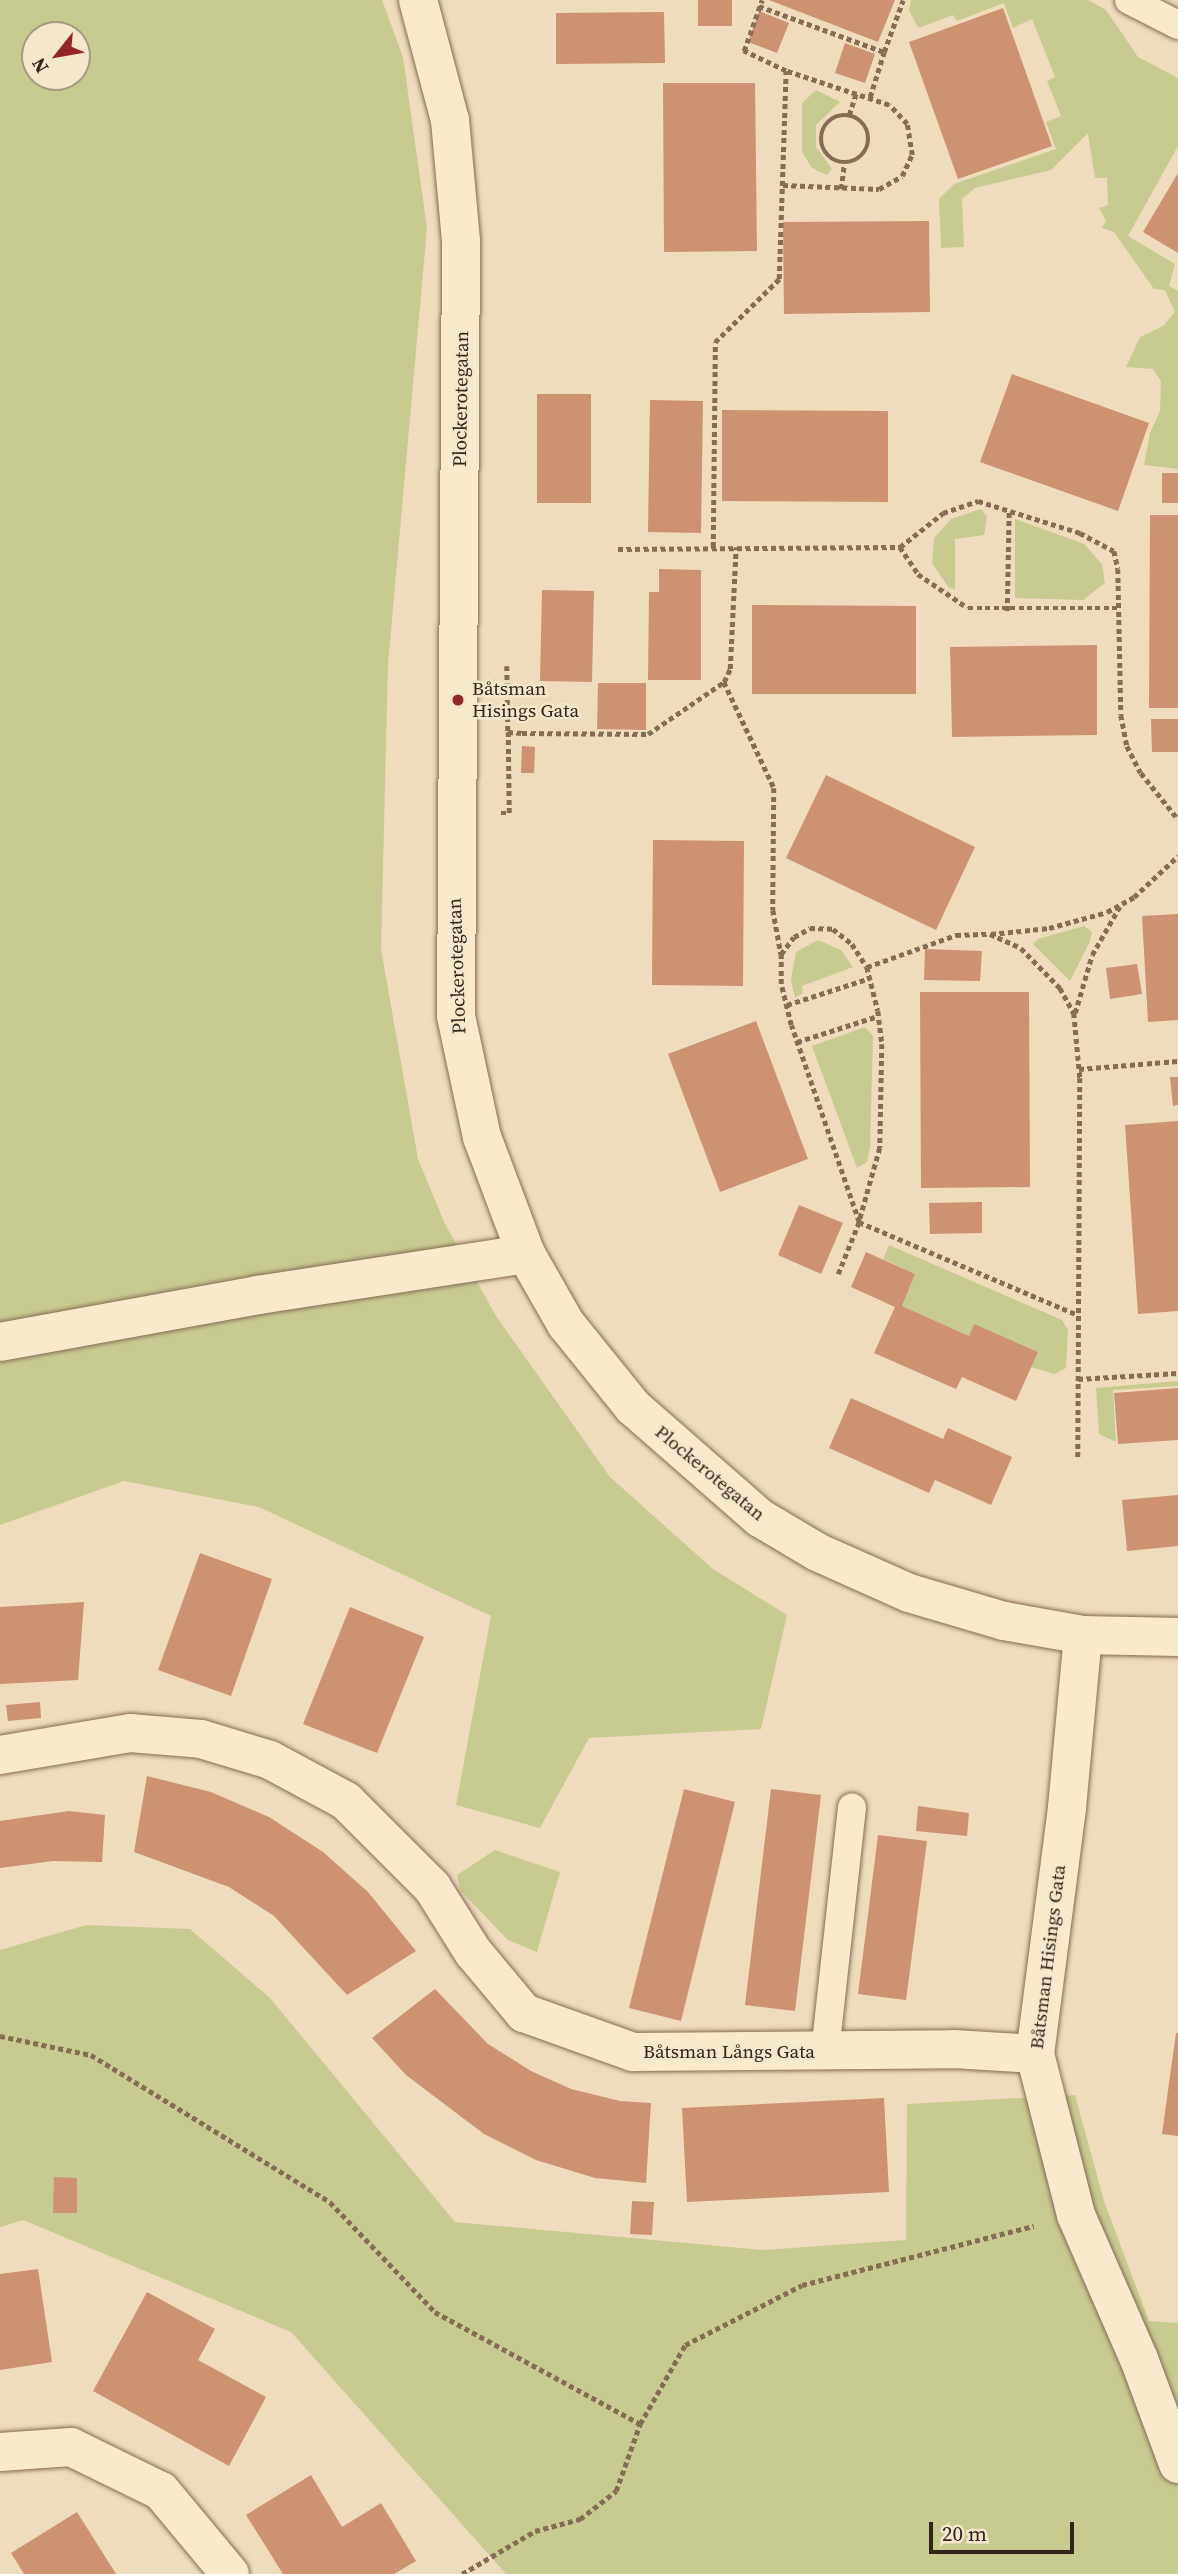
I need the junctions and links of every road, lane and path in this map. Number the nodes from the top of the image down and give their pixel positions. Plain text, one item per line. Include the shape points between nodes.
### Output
1 (418, 0) edge
2 (762, 0) edge
3 (903, 0) edge
4 (1129, 0) edge
5 (760, 6) junction
6 (1178, 25) edge
7 (884, 52) junction
8 (786, 71) junction
9 (856, 93) junction
10 (870, 97) junction
11 (849, 115) junction
12 (844, 164) junction
13 (783, 185) junction
14 (841, 189) junction
15 (1009, 509) junction
16 (713, 547) junction
17 (736, 547) junction
18 (900, 547) junction
19 (618, 549) dead end
20 (1120, 608) junction
21 (1007, 611) junction
22 (506, 658) dead end
23 (724, 682) junction
24 (509, 732) junction
25 (499, 813) dead end
26 (1178, 818) edge
27 (1178, 856) edge
28 (1121, 904) junction
29 (990, 934) junction
30 (781, 954) junction
31 (867, 967) junction
32 (870, 978) junction
33 (787, 1005) junction
34 (1074, 1013) junction
35 (878, 1016) junction
36 (797, 1042) junction
37 (1178, 1061) edge
38 (1079, 1069) junction
39 (859, 1222) junction
40 (526, 1254) junction
41 (838, 1274) dead end
42 (1078, 1315) junction
43 (0, 1342) edge
44 (1178, 1373) edge
45 (1078, 1379) junction
46 (1077, 1459) dead end
47 (1083, 1635) junction
48 (1178, 1637) edge
49 (0, 1755) edge
50 (852, 1807) dead end
51 (0, 2036) edge
52 (825, 2052) junction
53 (1034, 2054) junction
54 (1076, 2215) junction
55 (640, 2424) junction
56 (0, 2452) edge
57 (1178, 2464) edge
58 (230, 2574) edge
59 (462, 2574) edge

1 - 40 street, Plockerotegatan via 450,120 461,241 456,1016 482,1137
2 - 5 path
3 - 7 path
4 - 6 lane
5 - 7 path
5 - 8 path via 744,51
7 - 10 path
8 - 9 path
8 - 13 path
9 - 10 path
9 - 11 path
10 - 14 path via 889,106 907,124 912,155 902,176 878,189
11 - 12 path via 861,120 867,139 861,157
11 - 12 path via 832,120 822,136 827,155
12 - 14 path
13 - 14 path
13 - 16 path via 779,279 715,342
15 - 18 path via 978,501 964,503
15 - 20 path via 1080,533 1114,551
15 - 21 path
16 - 17 path
16 - 19 path
17 - 18 path
17 - 23 path via 731,658
18 - 21 path via 918,574 968,608
20 - 21 path
20 - 26 path via 1121,715 1127,747 1141,773
22 - 24 path
23 - 24 path via 648,734
23 - 30 path via 774,788 773,910
24 - 25 path via 509,813
27 - 28 path
28 - 29 path via 1049,928
28 - 34 path via 1092,955
29 - 31 path via 956,935
29 - 34 path via 1021,948 1060,988
30 - 31 path via 794,937 810,928 833,929 852,944
30 - 33 path
31 - 32 path
32 - 33 path
32 - 35 path
33 - 36 path
34 - 38 path
35 - 36 path
35 - 39 path via 882,1044 880,1148
36 - 39 path
37 - 38 path
38 - 42 path
39 - 41 path
39 - 42 path
40 - 43 street via 258,1295
40 - 47 street, Plockerotegatan via 566,1324 633,1407 760,1518 817,1552 909,1594 1004,1621
42 - 45 path
44 - 45 path
45 - 46 path
47 - 48 street, Plockerotegatan
47 - 53 street, Båtsman Hisings Gata via 1067,1808
49 - 52 street, Båtsman Långs Gata via 130,1733 201,1739 270,1760 346,1801 432,1887 472,1952 524,2013 633,2052
50 - 52 lane
51 - 55 path via 91,2055 330,2202 435,2312
52 - 53 street, Båtsman Långs Gata via 954,2049
53 - 54 street, Båtsman Hisings Gata
54 - 55 path via 802,2285 685,2345
54 - 57 street, Båtsman Hisings Gata via 1139,2359
55 - 59 path via 616,2491 580,2519 535,2531
56 - 58 street via 71,2447 161,2491

